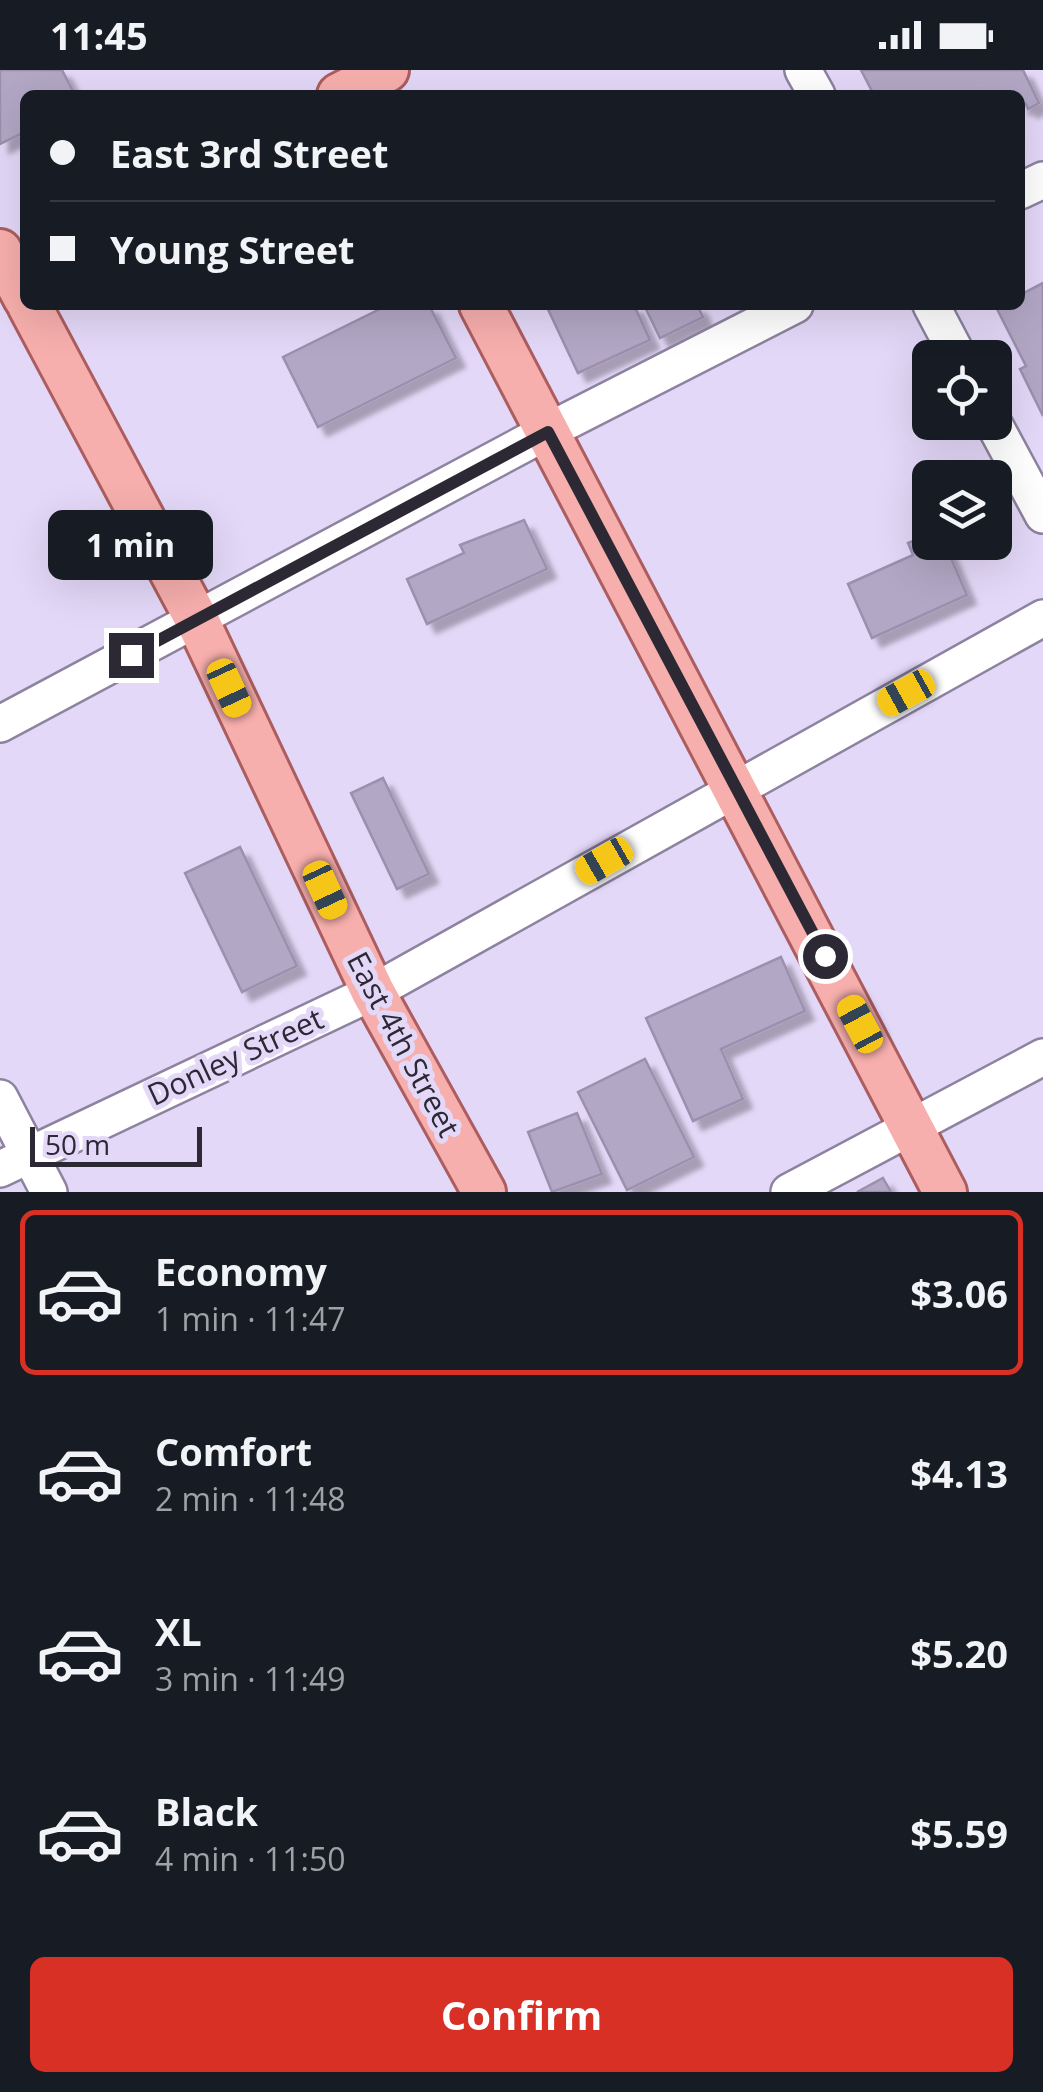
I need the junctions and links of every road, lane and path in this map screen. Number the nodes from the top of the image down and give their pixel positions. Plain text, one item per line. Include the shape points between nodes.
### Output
1 (32, 310) edge
2 (484, 310) edge
3 (785, 310) edge
4 (934, 310) edge
5 (949, 340) edge
6 (548, 432) junction
7 (1003, 440) edge
8 (1043, 516) edge
9 (1043, 618) edge
10 (197, 620) junction
11 (0, 724) edge
12 (736, 786) junction
13 (372, 992) junction
14 (1043, 1057) edge
15 (0, 1098) edge
16 (914, 1125) junction
17 (14, 1161) edge
18 (49, 1192) edge
19 (484, 1192) edge
20 (789, 1192) edge
21 (945, 1192) edge

1 - 10 main road, East 4th Street
2 - 6 main road
3 - 6 street
4 - 5 street
6 - 10 street
6 - 12 main road
7 - 8 street
9 - 12 street, Donley Street
10 - 11 street
10 - 13 main road, East 4th Street
12 - 13 street, Donley Street
12 - 16 main road
13 - 17 street, Donley Street
13 - 19 main road, East 4th Street
14 - 16 street
15 - 17 street
16 - 20 street
16 - 21 main road
17 - 18 street

